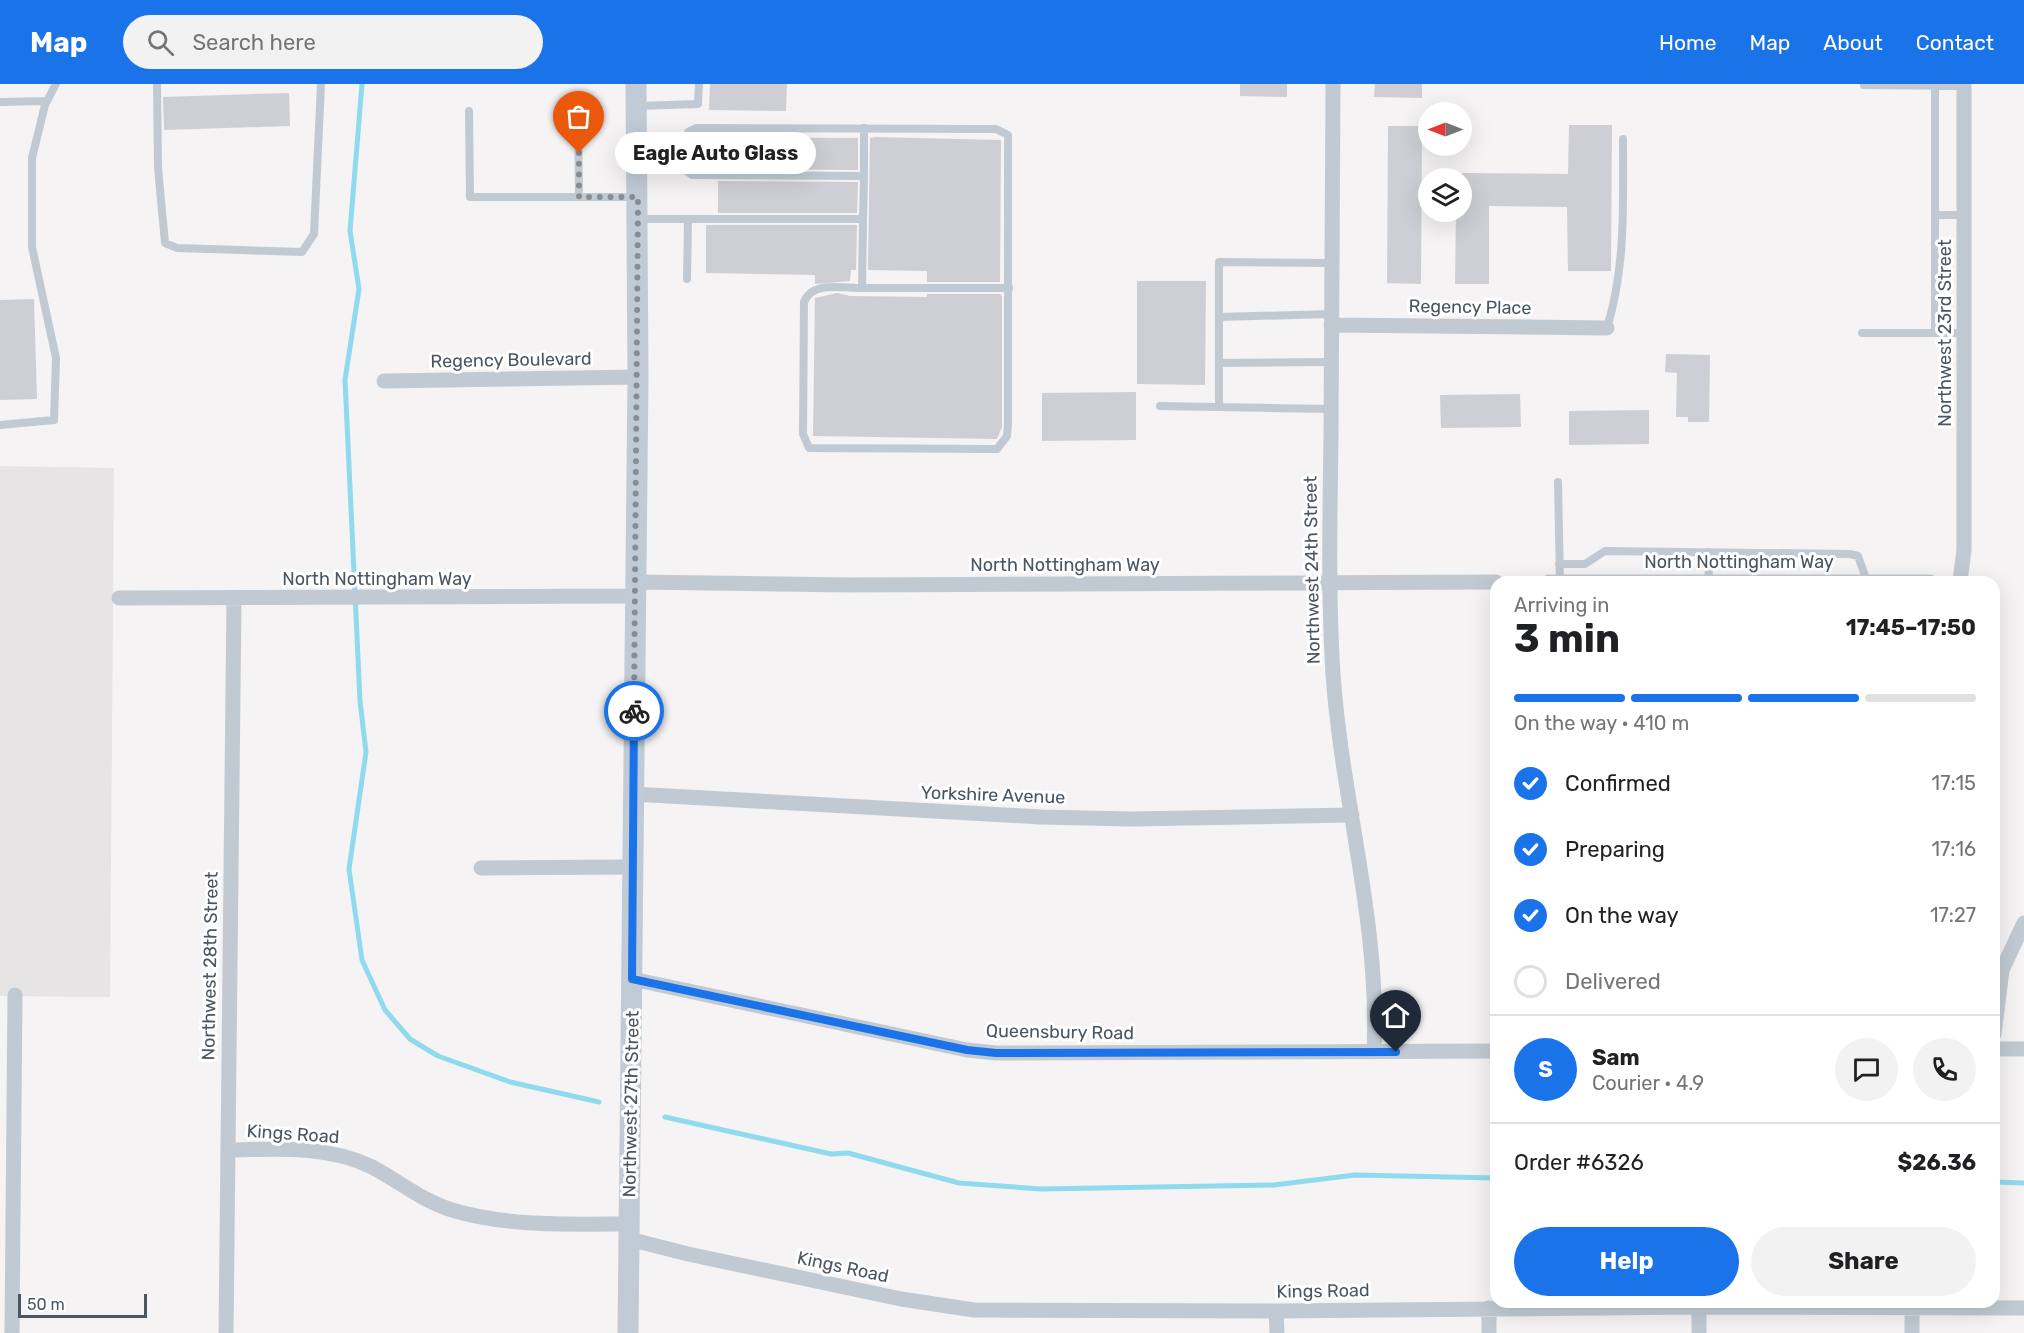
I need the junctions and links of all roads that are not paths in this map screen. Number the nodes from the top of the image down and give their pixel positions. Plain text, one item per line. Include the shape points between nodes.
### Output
1 (56, 84) edge
2 (157, 84) edge
3 (321, 84) edge
4 (636, 84) edge
5 (699, 84) edge
6 (1333, 84) edge
7 (1864, 85) edge
8 (1935, 85) edge
9 (1964, 85) edge
10 (47, 101) junction
11 (0, 102) edge
12 (636, 106) junction
13 (578, 109) dead end
14 (469, 111) dead end
15 (864, 129) junction
16 (1623, 139) dead end
17 (864, 176) junction
18 (579, 197) junction
19 (638, 197) junction
20 (1964, 214) junction
21 (1935, 215) junction
22 (638, 219) junction
23 (688, 219) junction
24 (863, 219) junction
25 (1332, 263) junction
26 (687, 279) dead end
27 (862, 288) junction
28 (1008, 288) junction
29 (1219, 317) junction
30 (1331, 320) junction
31 (1607, 328) joint
32 (1862, 333) dead end
33 (1935, 333) junction
34 (1964, 333) junction
35 (1331, 362) junction
36 (1219, 363) junction
37 (638, 377) junction
38 (384, 381) dead end
39 (1160, 406) dead end
40 (1219, 407) junction
41 (1331, 409) junction
42 (0, 425) edge
43 (1558, 482) dead end
44 (1708, 552) junction
45 (1559, 564) junction
46 (1560, 576) edge
47 (1709, 576) edge
48 (1866, 576) edge
49 (1961, 576) edge
50 (1490, 582) edge
51 (1331, 584) junction
52 (635, 589) junction
53 (119, 598) dead end
54 (234, 599) junction
55 (633, 794) junction
56 (1352, 815) junction
57 (633, 867) junction
58 (481, 868) dead end
59 (2024, 922) edge
60 (632, 979) junction
61 (2000, 986) edge
62 (15, 995) dead end
63 (2000, 1049) edge
64 (2024, 1049) edge
65 (1490, 1051) edge
66 (1374, 1052) junction
67 (228, 1150) junction
68 (6, 1175) edge
69 (629, 1232) junction
70 (1489, 1308) joint
71 (1699, 1308) edge
72 (1912, 1308) edge
73 (2000, 1308) edge
74 (2024, 1308) edge
75 (1276, 1311) junction
76 (12, 1333) edge
77 (226, 1333) edge
78 (628, 1333) edge
79 (1277, 1333) edge
80 (1489, 1333) edge
81 (1699, 1333) edge
82 (1912, 1333) edge

1 - 10 lane
2 - 3 lane via 158,168 165,243 177,248 302,252 314,234
4 - 12 main road, Northwest 27th Street
5 - 12 lane via 698,104
6 - 25 street, Northwest 24th Street
7 - 8 lane
8 - 9 lane
8 - 21 lane
9 - 20 street, Northwest 23rd Street
10 - 11 lane
10 - 42 lane via 32,158 32,247 56,358 54,420
12 - 19 main road, Northwest 27th Street
13 - 18 lane
14 - 18 lane via 470,197
15 - 17 lane
15 - 17 lane via 696,128 685,137 684,163 685,170 692,175
15 - 28 lane via 996,129 1008,135
16 - 31 lane via 1622,253 1616,300
17 - 24 lane
18 - 19 lane
19 - 22 main road, Northwest 27th Street
20 - 21 lane
20 - 34 street, Northwest 23rd Street
21 - 33 lane
22 - 23 lane
22 - 37 main road, Northwest 27th Street
23 - 24 lane
23 - 26 lane
24 - 27 lane
25 - 29 lane via 1220,262
25 - 30 street, Northwest 24th Street
27 - 28 lane
27 - 28 lane via 818,288 804,302 803,434 809,448 997,449 1007,436 1008,424
29 - 30 lane
29 - 36 lane
30 - 31 street, Regency Place
30 - 35 street, Northwest 24th Street
32 - 33 lane
33 - 34 lane
34 - 49 street, Northwest 23rd Street
35 - 36 lane
35 - 41 street, Northwest 24th Street
36 - 40 lane
37 - 38 street, Regency Boulevard
37 - 52 main road, Northwest 27th Street
39 - 40 lane
40 - 41 lane
41 - 51 street, Northwest 24th Street
43 - 45 lane
44 - 45 lane via 1605,551 1585,564
44 - 47 lane
44 - 48 lane via 1850,554 1858,556
45 - 46 lane
50 - 51 street, North Nottingham Way
51 - 52 street, North Nottingham Way
51 - 56 street, Northwest 24th Street via 1335,708
52 - 54 street, North Nottingham Way via 378,599
52 - 55 main road, Northwest 27th Street
53 - 54 street, North Nottingham Way
54 - 67 street, Northwest 28th Street
55 - 56 street, Yorkshire Avenue via 1041,817
55 - 57 main road, Northwest 27th Street
56 - 66 street, Northwest 24th Street via 1372,947
57 - 58 street
57 - 60 main road, Northwest 27th Street
59 - 61 street via 2002,970
60 - 66 street, Queensbury Road via 986,1052
60 - 69 main road, Northwest 27th Street
62 - 68 street
63 - 64 street
65 - 66 street, Queensbury Road
67 - 69 street, Kings Road via 309,1151 349,1157 438,1205 473,1215
67 - 77 street, Northwest 28th Street
68 - 76 street
69 - 75 street, Kings Road via 748,1267 948,1307 1010,1311
69 - 78 main road, Northwest 27th Street
70 - 75 street, Kings Road
70 - 80 street
71 - 81 street
72 - 82 street
73 - 74 street, Kings Road
75 - 79 street

